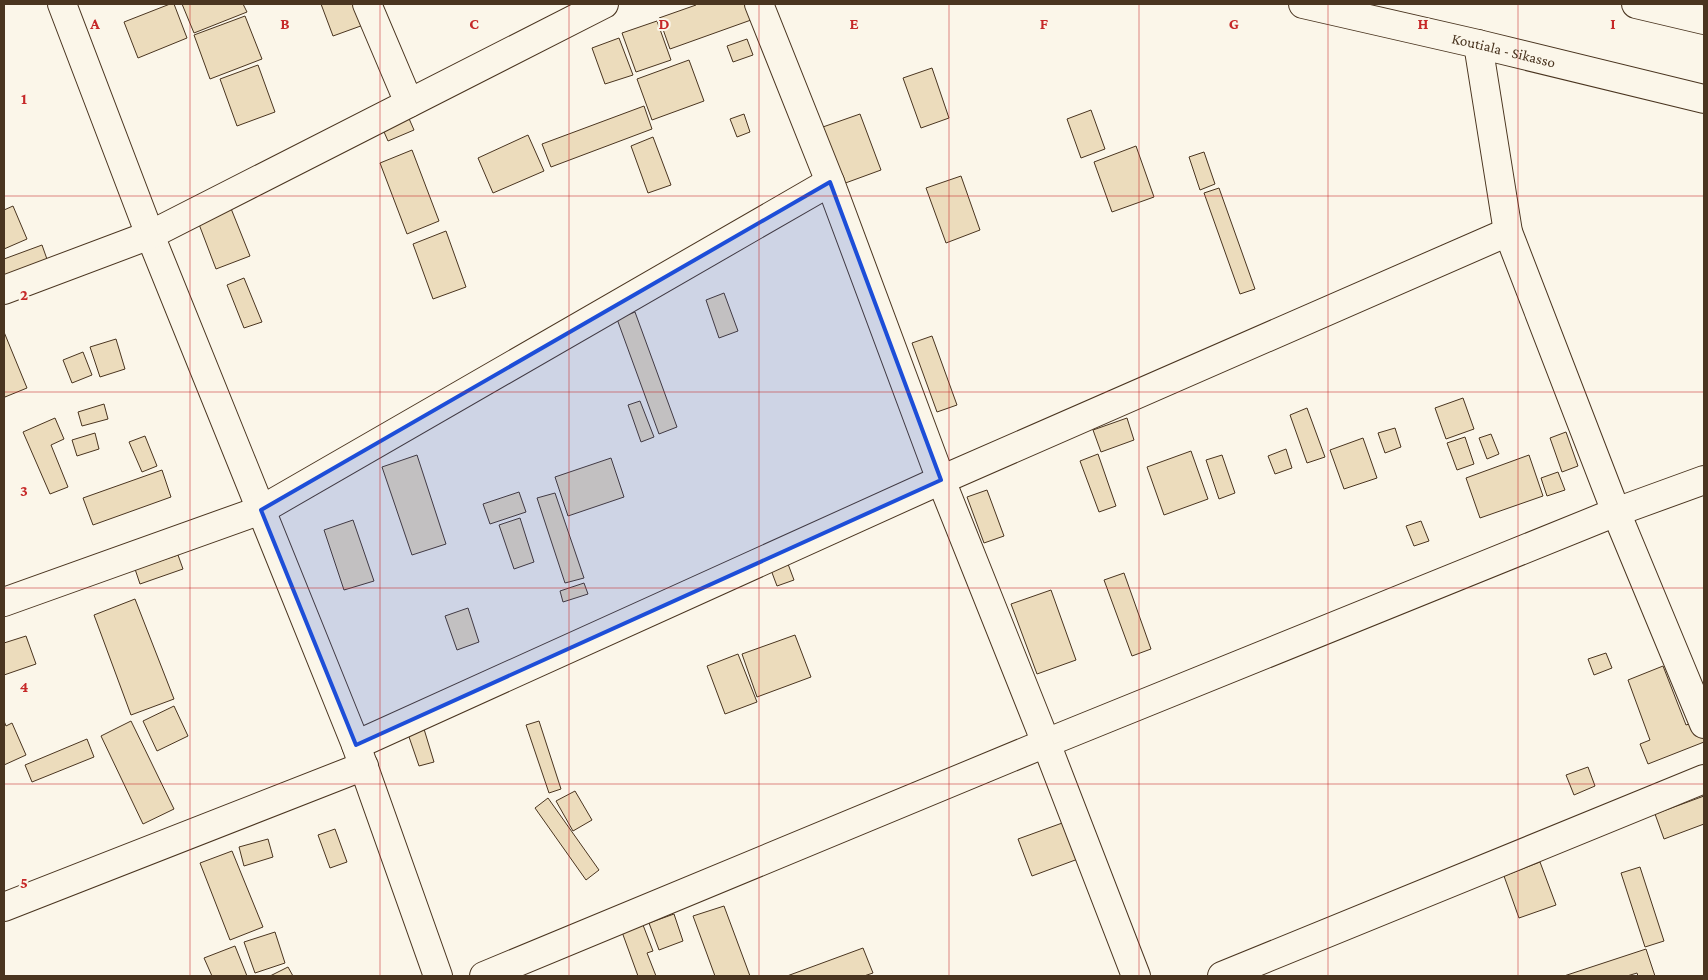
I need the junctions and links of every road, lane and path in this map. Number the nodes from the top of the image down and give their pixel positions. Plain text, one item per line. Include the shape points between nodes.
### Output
1 (62, 4) edge
2 (367, 4) edge
3 (604, 4) edge
4 (759, 4) edge
5 (1303, 4) edge
6 (1636, 4) edge
7 (1704, 20) edge
8 (1478, 44) junction
9 (1704, 99) edge
10 (409, 104) junction
11 (830, 182) junction
12 (1508, 232) junction
13 (150, 235) junction
14 (4, 290) edge
15 (941, 480) junction
16 (1704, 480) edge
17 (261, 510) junction
18 (1616, 512) junction
19 (4, 602) edge
20 (1704, 724) edge
21 (1046, 743) junction
22 (360, 756) junction
23 (1704, 779) edge
24 (4, 907) edge
25 (438, 976) edge
26 (484, 976) edge
27 (1136, 976) edge
28 (1222, 976) edge

1 - 13 street
2 - 10 street
3 - 10 street
4 - 11 street
5 - 8 street, Koutiala - Sikasso
6 - 7 street
8 - 9 street, Koutiala - Sikasso
8 - 12 street
10 - 13 street
11 - 15 street
11 - 17 street
12 - 15 street
12 - 18 street
13 - 14 street
13 - 17 street
15 - 21 street
15 - 22 street
16 - 18 street
17 - 19 street
17 - 22 street
18 - 20 street
18 - 21 street
21 - 26 street
21 - 27 street
22 - 24 street
22 - 25 street
23 - 28 street

